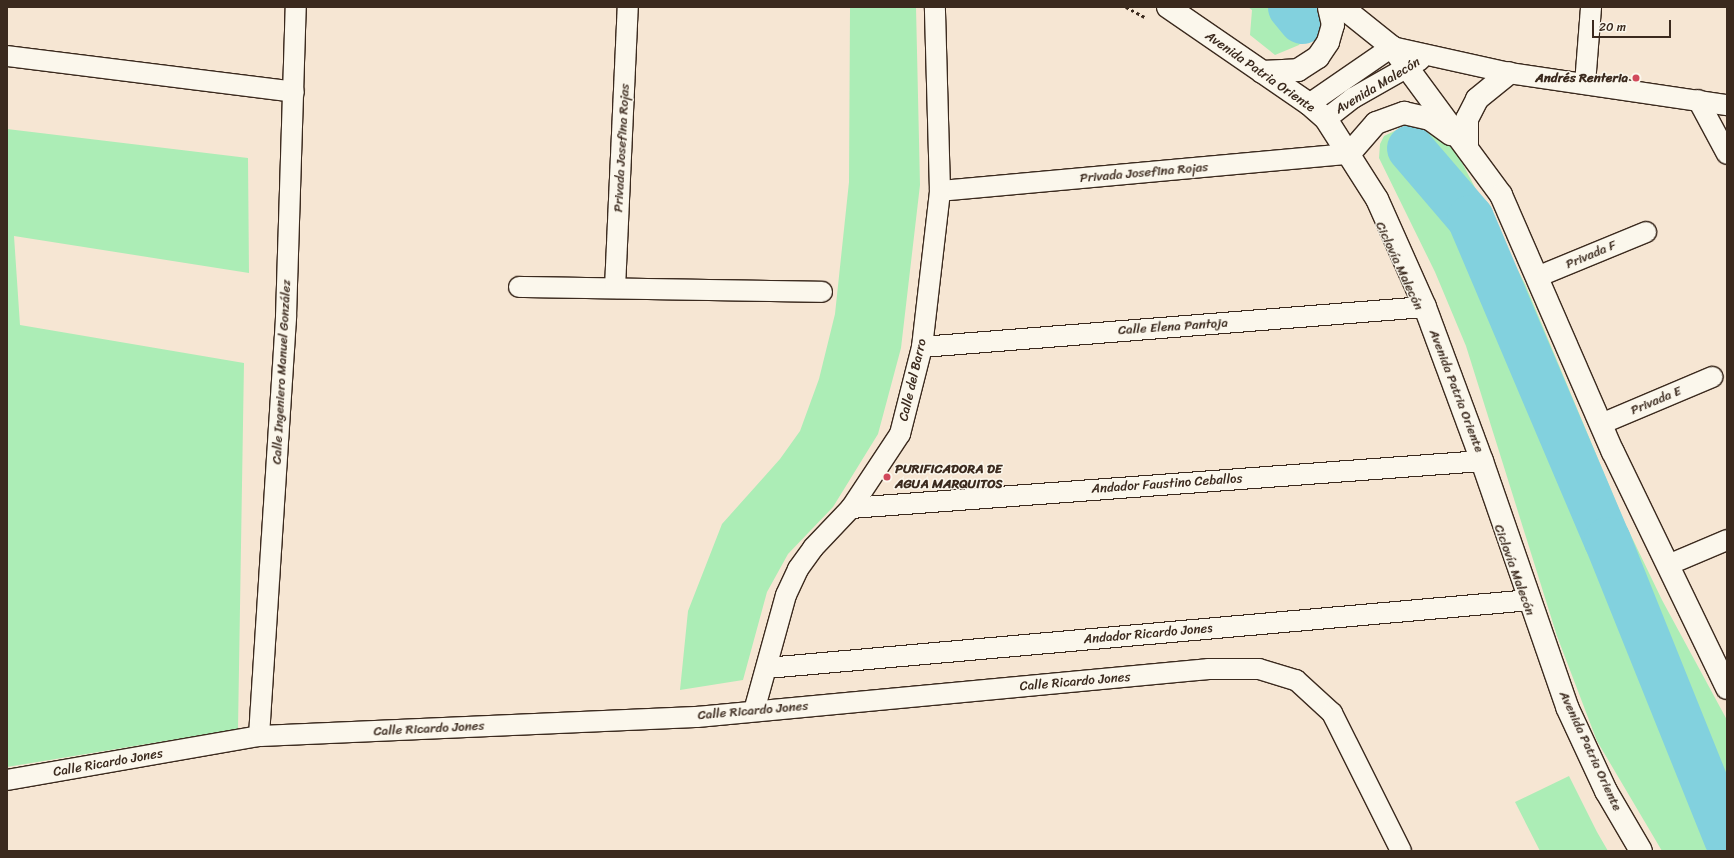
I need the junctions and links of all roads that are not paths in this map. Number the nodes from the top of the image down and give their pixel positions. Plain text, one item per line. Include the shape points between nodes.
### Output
1 (296, 7) edge
2 (628, 7) edge
3 (935, 7) edge
4 (1168, 7) edge
5 (1329, 7) edge
6 (1342, 7) edge
7 (1591, 7) edge
8 (1392, 47) junction
9 (1432, 55) junction
10 (7, 56) edge
11 (1407, 66) junction
12 (1262, 72) junction
13 (1509, 73) junction
14 (1584, 84) junction
15 (294, 92) junction
16 (1698, 100) junction
17 (1309, 104) junction
18 (1727, 105) edge
19 (1326, 119) junction
20 (1466, 148) junction
21 (1349, 154) junction
22 (1727, 154) edge
23 (940, 191) junction
24 (1646, 232) dead end
25 (1537, 277) junction
26 (519, 287) dead end
27 (615, 288) junction
28 (822, 292) dead end
29 (1425, 307) junction
30 (922, 347) junction
31 (1712, 377) dead end
32 (1601, 424) junction
33 (1482, 461) junction
34 (851, 508) junction
35 (1727, 540) edge
36 (1668, 565) junction
37 (1530, 600) junction
38 (767, 668) junction
39 (1727, 688) edge
40 (754, 711) junction
41 (259, 736) junction
42 (7, 780) edge
43 (1401, 851) edge
44 (1641, 851) edge

1 - 15 street, Calle Ingeniero Manuel González
2 - 27 street, Privada Josefina Rojas
3 - 23 street, Calle del Barro
4 - 12 street, Avenida Patria Oriente
5 - 12 street via 1333,25 1328,42 1318,57 1298,70
6 - 8 street
7 - 14 street
8 - 9 street, Avenida Malecón
8 - 11 street
8 - 17 street, Avenida Malecón
9 - 11 street, Avenida Malecón
9 - 13 street, Avenida Malecón
10 - 15 street
11 - 19 street, Avenida Malecón via 1353,98
11 - 20 street
12 - 17 street, Avenida Patria Oriente
13 - 14 street, Avenida Malecón
13 - 20 street via 1477,99 1467,119
14 - 16 street, Avenida Malecón
15 - 41 street, Calle Ingeniero Manuel González via 286,317
16 - 18 street, Avenida Malecón
16 - 22 street
17 - 19 street, Avenida Patria Oriente
19 - 21 street, Avenida Patria Oriente
20 - 21 street via 1430,119 1404,113 1376,123
20 - 25 street via 1501,195
21 - 23 street, Privada Josefina Rojas
21 - 29 street, Avenida Patria Oriente via 1377,199
23 - 30 street, Calle del Barro
24 - 25 street, Privada F
25 - 32 street
26 - 27 street
27 - 28 street
29 - 30 street, Calle Elena Pantoja
29 - 33 street, Avenida Patria Oriente
30 - 34 street, Calle del Barro via 900,434
31 - 32 street, Privada E
32 - 36 street
33 - 34 street, Andador Faustino Ceballos
33 - 37 street, Avenida Patria Oriente
34 - 38 street, Calle del Barro via 813,548 798,569 786,595
35 - 36 street
36 - 39 street
37 - 38 street, Andador Ricardo Jones
37 - 44 street, Avenida Patria Oriente via 1566,707 1606,791
38 - 40 street, Calle del Barro
40 - 41 street, Calle Ricardo Jones via 689,717
40 - 43 street, Calle Ricardo Jones via 1209,669 1259,669 1296,680 1332,713
41 - 42 street, Calle Ricardo Jones

